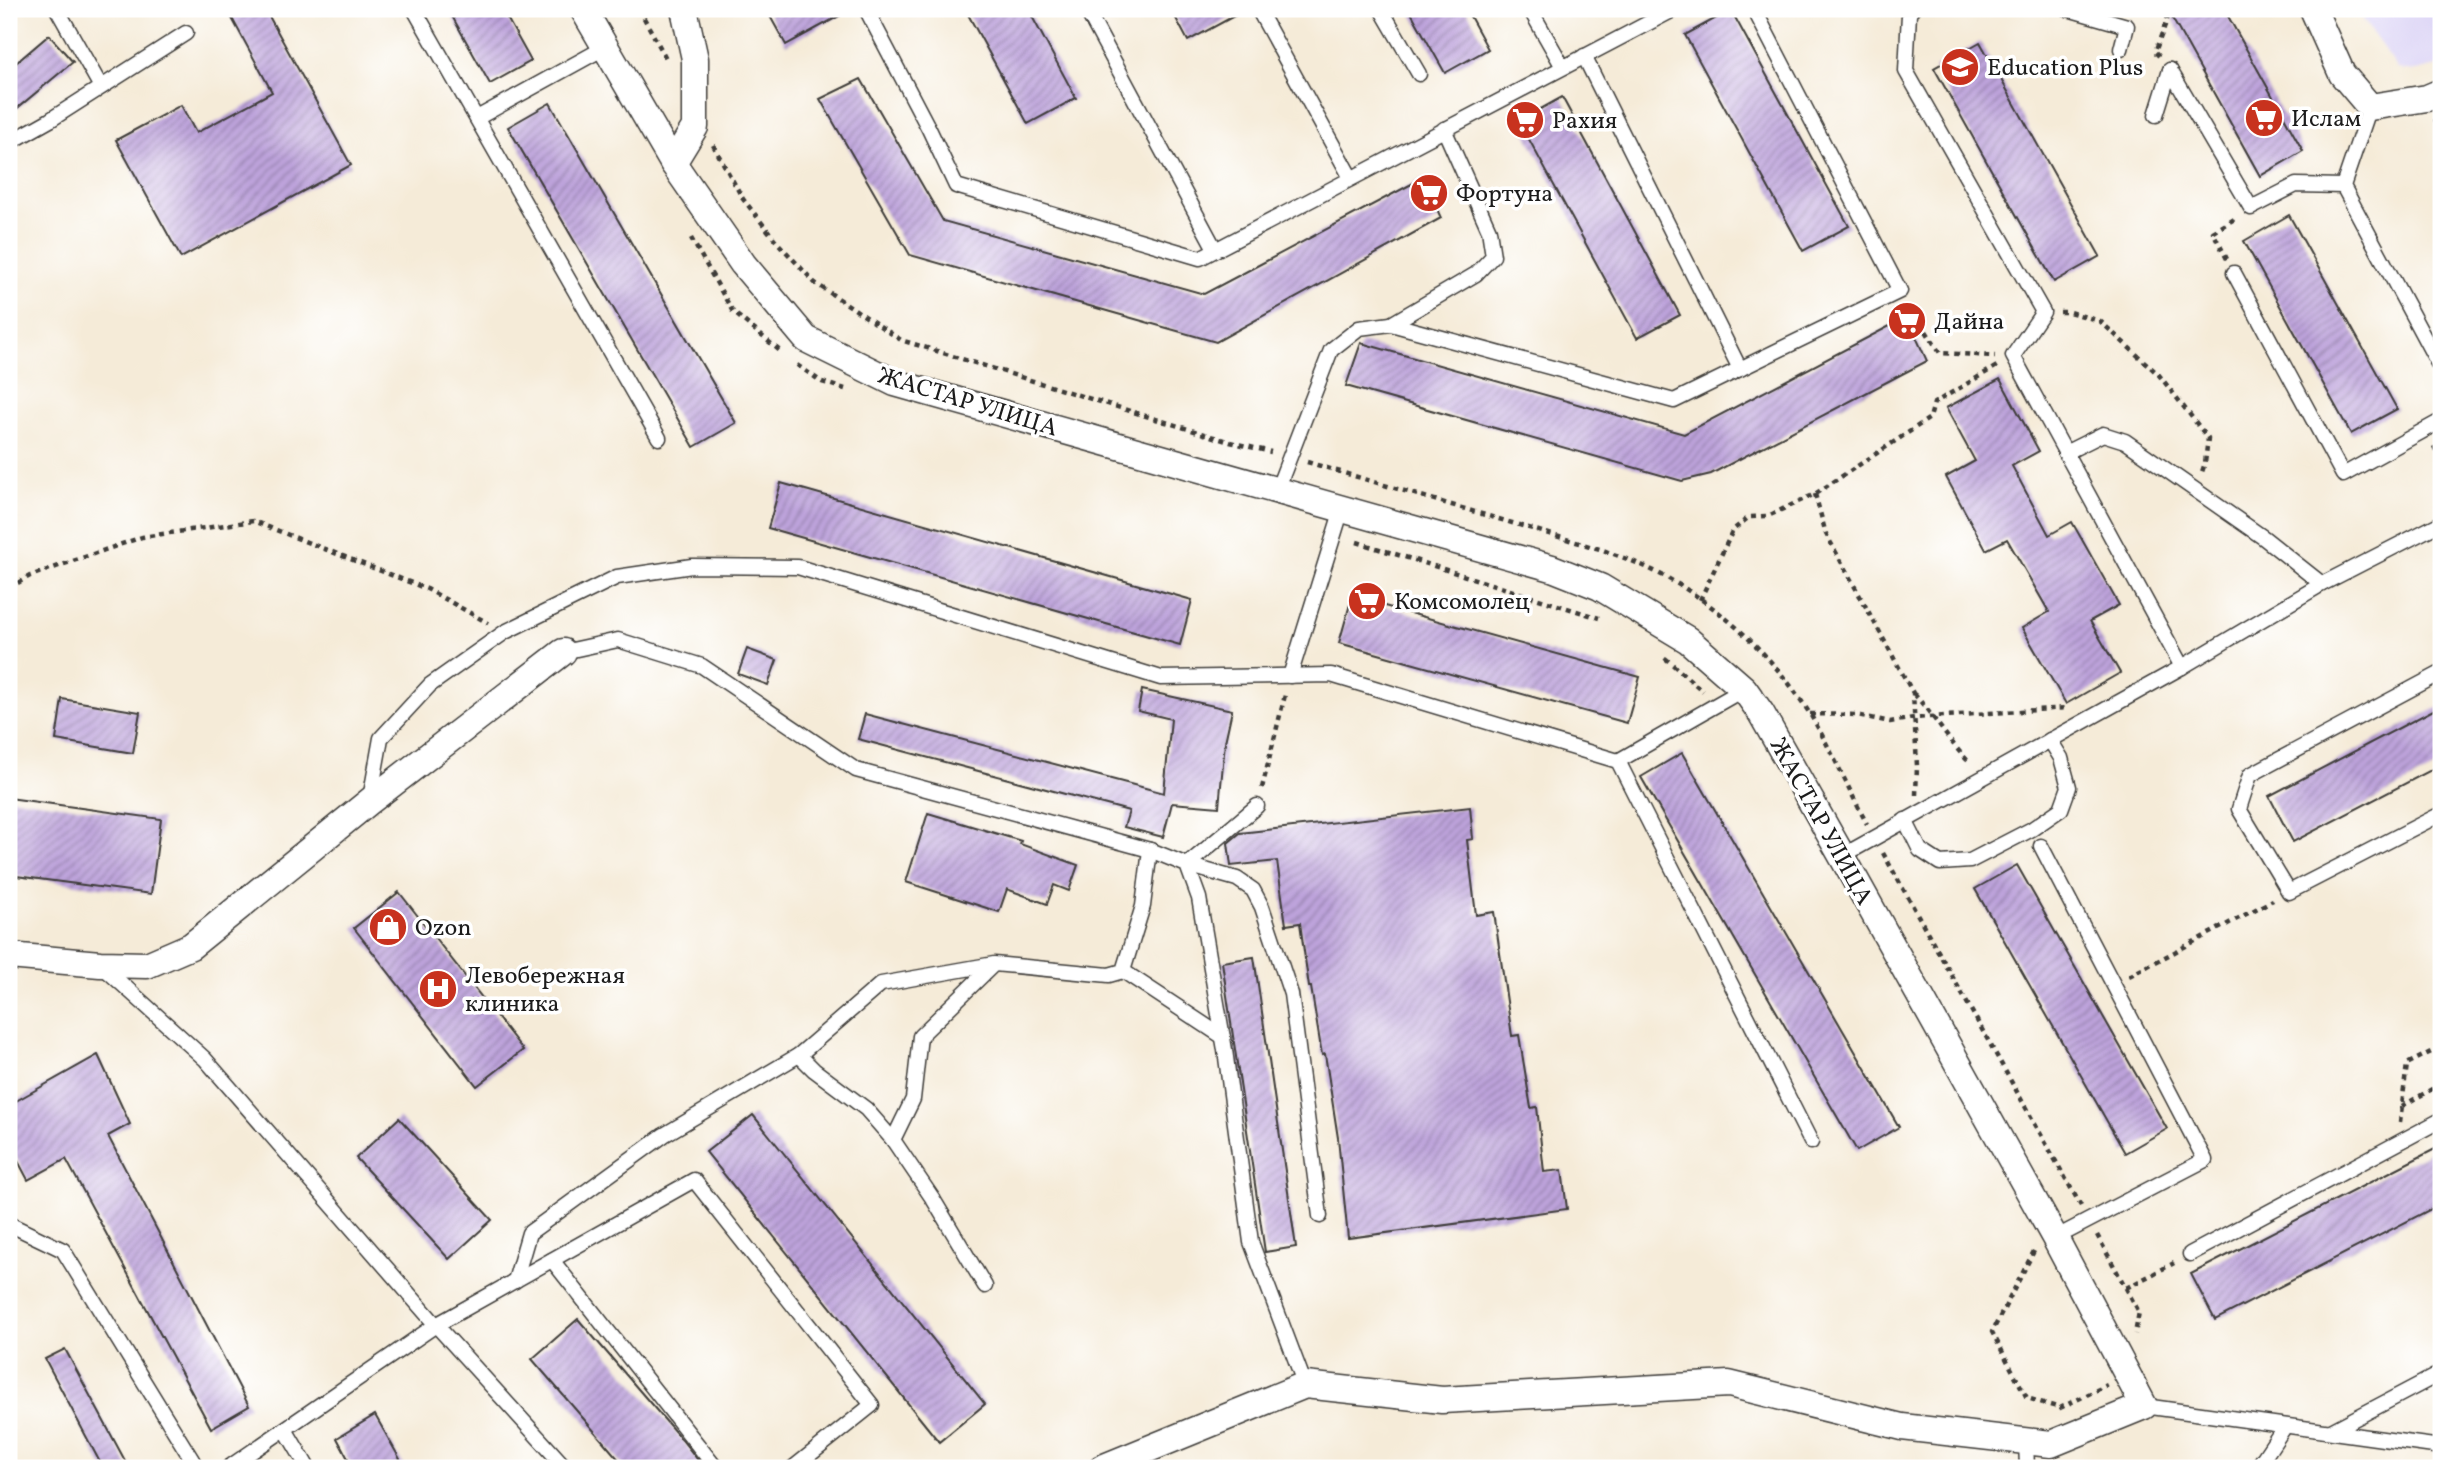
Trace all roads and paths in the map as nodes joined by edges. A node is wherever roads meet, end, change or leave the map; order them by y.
1 (57, 9) edge
2 (414, 9) edge
3 (583, 9) edge
4 (639, 9) edge
5 (684, 9) edge
6 (866, 9) edge
7 (1086, 9) edge
8 (1258, 9) edge
9 (1381, 9) edge
10 (1530, 9) edge
11 (1675, 9) edge
12 (1755, 9) edge
13 (2068, 9) edge
14 (2171, 9) edge
15 (2313, 9) edge
16 (1909, 10) edge
17 (186, 33) dead end
18 (604, 48) junction
19 (2122, 48) dead end
20 (1584, 56) junction
21 (669, 64) dead end
22 (1563, 67) junction
23 (2170, 70) junction
24 (1419, 74) dead end
25 (101, 87) junction
26 (2441, 92) edge
27 (2370, 107) junction
28 (695, 111) junction
29 (2156, 115) dead end
30 (477, 118) junction
31 (1444, 129) junction
32 (9, 143) edge
33 (673, 163) junction
34 (1351, 178) junction
35 (2343, 186) junction
36 (2251, 208) junction
37 (1215, 249) junction
38 (2234, 273) joint
39 (1900, 291) junction
40 (2043, 312) junction
41 (1391, 324) junction
42 (2013, 356) junction
43 (1740, 369) junction
44 (2441, 369) edge
45 (2441, 421) edge
46 (659, 438) dead end
47 (2065, 453) junction
48 (1290, 457) junction
49 (2195, 489) junction
50 (1277, 490) junction
51 (1815, 494) junction
52 (1342, 509) junction
53 (2441, 523) edge
54 (2322, 584) junction
55 (9, 587) edge
56 (1700, 600) junction
57 (505, 632) junction
58 (563, 652) joint
59 (2182, 667) junction
60 (2441, 673) edge
61 (1290, 676) junction
62 (1744, 689) junction
63 (1913, 693) junction
64 (2101, 712) junction
65 (1810, 714) junction
66 (1935, 717) junction
67 (1914, 718) junction
68 (2050, 740) junction
69 (1618, 761) junction
70 (1984, 776) junction
71 (370, 801) junction
72 (1257, 806) joint
73 (2441, 814) edge
74 (1910, 817) junction
75 (1874, 837) junction
76 (2041, 846) dead end
77 (1150, 850) junction
78 (1842, 856) junction
79 (1187, 865) junction
80 (2289, 892) junction
81 (9, 956) edge
82 (100, 964) junction
83 (994, 964) junction
84 (1123, 971) junction
85 (2113, 985) junction
86 (1223, 1037) junction
87 (2441, 1049) edge
88 (799, 1055) junction
89 (2441, 1084) edge
90 (2402, 1106) junction
91 (2441, 1120) edge
92 (893, 1140) junction
93 (1811, 1142) dead end
94 (2397, 1143) junction
95 (1320, 1216) dead end
96 (2089, 1221) junction
97 (9, 1224) edge
98 (2055, 1238) junction
99 (2190, 1254) joint
100 (552, 1260) junction
101 (515, 1281) junction
102 (985, 1286) dead end
103 (2126, 1289) junction
104 (436, 1325) junction
105 (2441, 1373) edge
106 (2127, 1375) junction
107 (1305, 1385) junction
108 (2144, 1406) junction
109 (2285, 1426) junction
110 (285, 1429) junction
111 (2330, 1431) junction
112 (2026, 1441) junction
113 (2441, 1447) edge
114 (197, 1468) edge
115 (228, 1468) edge
116 (308, 1468) edge
117 (566, 1468) edge
118 (716, 1468) edge
119 (793, 1468) edge
120 (1102, 1468) edge
121 (2027, 1468) edge
122 (2257, 1468) edge

1 - 25 lane
2 - 30 lane
3 - 18 street, ЖАСТАР УЛИЦА
4 - 21 path
5 - 28 street
6 - 37 lane
7 - 37 lane
8 - 34 lane
9 - 24 lane
10 - 22 lane
11 - 20 lane
12 - 39 lane
13 - 19 lane
14 - 23 path
15 - 27 street
16 - 40 lane
17 - 25 lane
18 - 30 lane
18 - 33 street, ЖАСТАР УЛИЦА
20 - 22 lane
20 - 43 lane
22 - 31 lane
23 - 29 lane
23 - 36 lane
25 - 32 lane
26 - 27 street
27 - 35 lane
28 - 33 street
28 - 48 path
30 - 46 lane
31 - 34 lane
31 - 41 lane
33 - 50 street, ЖАСТАР УЛИЦА
34 - 37 lane
35 - 36 lane
35 - 44 lane
36 - 38 path
38 - 45 lane
39 - 42 path
39 - 43 lane
40 - 42 lane
40 - 49 path
41 - 43 lane
41 - 48 lane
42 - 47 lane
42 - 51 path
47 - 49 lane
47 - 59 lane
48 - 50 lane
48 - 56 path
49 - 54 lane
50 - 52 street, ЖАСТАР УЛИЦА
51 - 56 path
51 - 63 path
52 - 61 lane
52 - 62 street, ЖАСТАР УЛИЦА
53 - 54 lane
54 - 59 lane
55 - 57 path
56 - 65 path
57 - 61 lane
57 - 71 lane
58 - 71 street
58 - 77 lane
59 - 64 lane
60 - 80 lane
61 - 69 lane
61 - 72 path
62 - 69 lane
62 - 78 street, ЖАСТАР УЛИЦА
63 - 66 path
63 - 67 path
64 - 66 path
64 - 68 lane
65 - 67 path
65 - 75 path
66 - 67 path
66 - 70 path
67 - 74 path
68 - 70 lane
68 - 74 lane
69 - 93 lane
70 - 74 lane
71 - 82 street
72 - 79 lane
73 - 80 lane
74 - 75 lane
75 - 78 lane
75 - 96 path
76 - 85 lane
77 - 79 lane
77 - 84 lane
78 - 98 street, ЖАСТАР УЛИЦА
79 - 86 lane
79 - 95 lane
80 - 85 path
81 - 82 street
82 - 104 lane
83 - 84 lane
83 - 88 lane
83 - 92 lane
84 - 86 lane
85 - 96 lane
86 - 107 lane
87 - 90 path
88 - 92 lane
88 - 101 lane
89 - 90 path
90 - 94 path
91 - 94 lane
92 - 102 lane
94 - 99 lane
96 - 98 lane
96 - 103 path
97 - 114 lane
98 - 106 street, ЖАСТАР УЛИЦА
99 - 103 path
100 - 101 lane
100 - 118 lane
100 - 119 lane
101 - 104 lane
103 - 106 path
104 - 110 lane
104 - 117 lane
105 - 111 lane
106 - 108 street, ЖАСТАР УЛИЦА
107 - 112 street
107 - 120 street
108 - 109 lane
108 - 112 street
109 - 111 lane
109 - 122 lane
110 - 115 lane
110 - 116 lane
111 - 113 lane
112 - 121 lane

